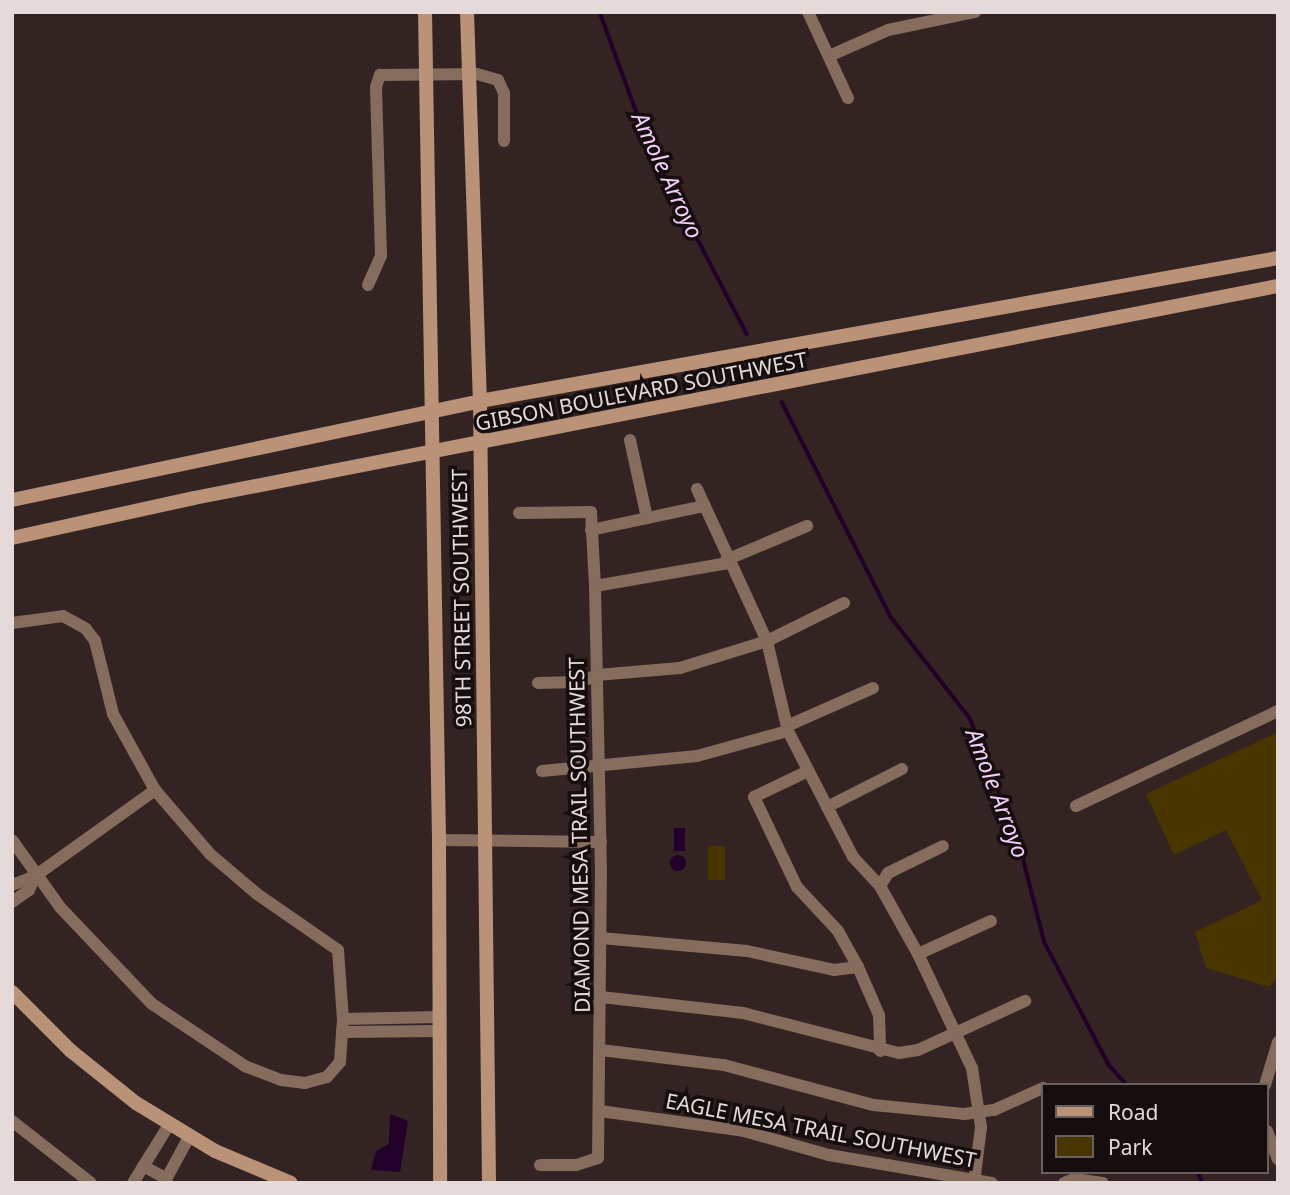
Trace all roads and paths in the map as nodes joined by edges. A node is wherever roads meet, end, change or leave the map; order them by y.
1 (425, 12) edge
2 (467, 12) edge
3 (808, 12) edge
4 (975, 12) edge
5 (829, 56) junction
6 (426, 73) junction
7 (468, 74) junction
8 (848, 97) dead end
9 (504, 142) dead end
10 (1278, 258) edge
11 (368, 285) dead end
12 (1278, 286) edge
13 (480, 401) junction
14 (429, 415) junction
15 (630, 440) dead end
16 (480, 443) junction
17 (429, 452) junction
18 (697, 489) dead end
19 (12, 500) edge
20 (704, 506) junction
21 (519, 513) dead end
22 (647, 518) junction
23 (807, 526) dead end
24 (591, 530) junction
25 (12, 538) edge
26 (727, 562) junction
27 (594, 586) junction
28 (844, 603) dead end
29 (12, 623) edge
30 (767, 641) junction
31 (597, 675) junction
32 (538, 683) dead end
33 (873, 688) dead end
34 (1278, 711) edge
35 (787, 729) junction
36 (599, 764) junction
37 (902, 769) dead end
38 (542, 771) dead end
39 (808, 771) junction
40 (155, 790) junction
41 (1076, 806) dead end
42 (827, 807) junction
43 (12, 840) edge
44 (439, 840) junction
45 (486, 842) junction
46 (600, 842) junction
47 (943, 846) dead end
48 (36, 876) junction
49 (12, 885) edge
50 (880, 886) junction
51 (12, 902) edge
52 (991, 921) dead end
53 (601, 938) junction
54 (919, 954) junction
55 (858, 967) junction
56 (12, 992) edge
57 (601, 998) junction
58 (1025, 1001) dead end
59 (399, 1017) junction
60 (439, 1024) junction
61 (343, 1026) junction
62 (399, 1032) junction
63 (956, 1033) junction
64 (1278, 1042) edge
65 (601, 1050) junction
66 (880, 1051) junction
67 (1266, 1083) edge
68 (1042, 1088) edge
69 (600, 1111) junction
70 (980, 1112) junction
71 (12, 1121) edge
72 (169, 1125) junction
73 (1269, 1136) edge
74 (189, 1137) junction
75 (1278, 1159) edge
76 (540, 1165) dead end
77 (143, 1166) junction
78 (909, 1177) edge
79 (165, 1181) edge
80 (974, 1182) edge
81 (91, 1183) edge
82 (133, 1183) edge
83 (291, 1183) edge
84 (440, 1183) edge
85 (489, 1183) edge
86 (992, 1183) edge
87 (1064, 1183) edge
88 (1103, 1183) edge

1 - 6 street, 98TH STREET SOUTHWEST
2 - 7 street, 98TH STREET SOUTHWEST
3 - 5 street
4 - 5 street
5 - 8 street
6 - 7 street
6 - 11 street
6 - 14 street, 98TH STREET SOUTHWEST
7 - 9 street
7 - 13 street, 98TH STREET SOUTHWEST
10 - 13 street, GIBSON BOULEVARD SOUTHWEST
12 - 16 street, GIBSON BOULEVARD SOUTHWEST
13 - 14 street, GIBSON BOULEVARD SOUTHWEST
13 - 16 street, 98TH STREET SOUTHWEST
14 - 17 street, 98TH STREET SOUTHWEST
14 - 19 street, GIBSON BOULEVARD SOUTHWEST
15 - 22 street
16 - 17 street, GIBSON BOULEVARD SOUTHWEST
16 - 45 street, 98TH STREET SOUTHWEST
17 - 25 street, GIBSON BOULEVARD SOUTHWEST
17 - 44 street, 98TH STREET SOUTHWEST
18 - 20 street
20 - 22 street
20 - 26 street
21 - 24 street, DIAMOND MESA TRAIL SOUTHWEST
22 - 24 street
23 - 26 street
24 - 27 street, DIAMOND MESA TRAIL SOUTHWEST
26 - 27 street
26 - 30 street
27 - 31 street, DIAMOND MESA TRAIL SOUTHWEST
28 - 30 street
29 - 40 street
30 - 31 street
30 - 35 street
31 - 32 street
31 - 36 street, DIAMOND MESA TRAIL SOUTHWEST
33 - 35 street
34 - 41 street
35 - 36 street
35 - 39 street
36 - 38 street
36 - 46 street, DIAMOND MESA TRAIL SOUTHWEST
37 - 42 street
39 - 42 street
39 - 55 street
40 - 48 street
40 - 61 street
42 - 50 street
43 - 48 street
44 - 45 street
44 - 60 street, 98TH STREET SOUTHWEST
45 - 46 street
45 - 85 street, 98TH STREET SOUTHWEST
46 - 53 street, DIAMOND MESA TRAIL SOUTHWEST
47 - 50 street
48 - 49 street
48 - 51 street
48 - 61 street
50 - 54 street
52 - 54 street
53 - 55 street
53 - 57 street, DIAMOND MESA TRAIL SOUTHWEST
54 - 63 street
55 - 66 street
56 - 72 street
57 - 65 street, DIAMOND MESA TRAIL SOUTHWEST
57 - 66 street
58 - 63 street
59 - 60 street
59 - 61 street
59 - 62 street
60 - 62 street
60 - 84 street, 98TH STREET SOUTHWEST
61 - 62 street
63 - 66 street
63 - 70 street
64 - 67 street
65 - 69 street, DIAMOND MESA TRAIL SOUTHWEST
65 - 70 street
68 - 70 street
69 - 76 street, DIAMOND MESA TRAIL SOUTHWEST
69 - 78 street, EAGLE MESA TRAIL SOUTHWEST
70 - 80 street
71 - 81 street
72 - 74 street
72 - 77 street
73 - 75 street
74 - 79 street
74 - 83 street
77 - 79 street
77 - 82 street
78 - 80 street, EAGLE MESA TRAIL SOUTHWEST
80 - 86 street, EAGLE MESA TRAIL SOUTHWEST
87 - 88 street

